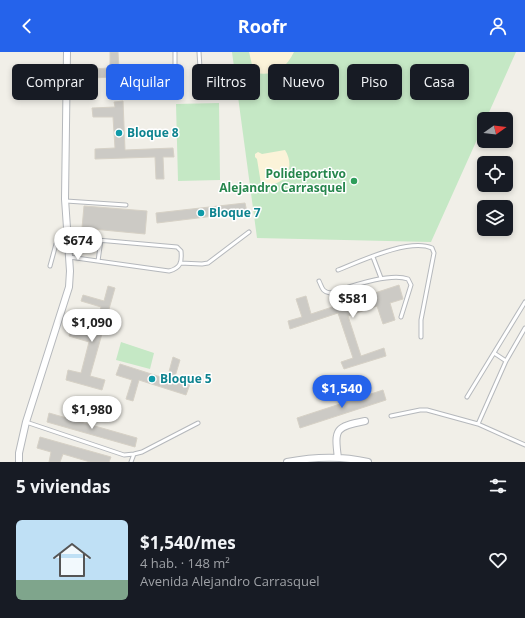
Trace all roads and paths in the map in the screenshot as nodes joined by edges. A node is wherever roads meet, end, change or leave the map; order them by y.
1 (67, 52) edge
2 (175, 52) edge
3 (200, 52) edge
4 (175, 64) edge
5 (200, 64) edge
6 (66, 202) junction
7 (126, 205) dead end
8 (84, 231) dead end
9 (249, 232) dead end
10 (68, 238) junction
11 (101, 240) junction
12 (69, 257) junction
13 (373, 257) junction
14 (98, 261) junction
15 (180, 263) junction
16 (50, 266) dead end
17 (338, 270) dead end
18 (381, 278) junction
19 (319, 281) dead end
20 (525, 302) edge
21 (401, 317) dead end
22 (525, 328) edge
23 (421, 337) dead end
24 (494, 353) junction
25 (506, 361) junction
26 (467, 397) dead end
27 (391, 416) dead end
28 (365, 420) dead end
29 (26, 422) junction
30 (198, 423) dead end
31 (478, 424) junction
32 (525, 445) edge
33 (134, 454) junction
34 (338, 458) junction
35 (19, 462) edge
36 (131, 462) edge
37 (287, 462) edge
38 (368, 462) edge

1 - 6 street
2 - 4 lane
3 - 5 lane
6 - 7 lane
6 - 10 street
8 - 11 lane
9 - 15 lane
10 - 12 street
10 - 16 lane
11 - 14 lane
11 - 15 lane
12 - 14 lane
12 - 29 street
13 - 17 lane
13 - 18 lane
13 - 23 lane
14 - 15 lane
18 - 19 lane
18 - 21 lane
20 - 24 lane
22 - 25 lane
24 - 25 lane
24 - 26 lane
25 - 31 lane
27 - 31 lane
28 - 34 street
29 - 33 lane
29 - 35 street
30 - 33 lane
31 - 32 lane
33 - 36 lane
34 - 37 street
34 - 38 street

